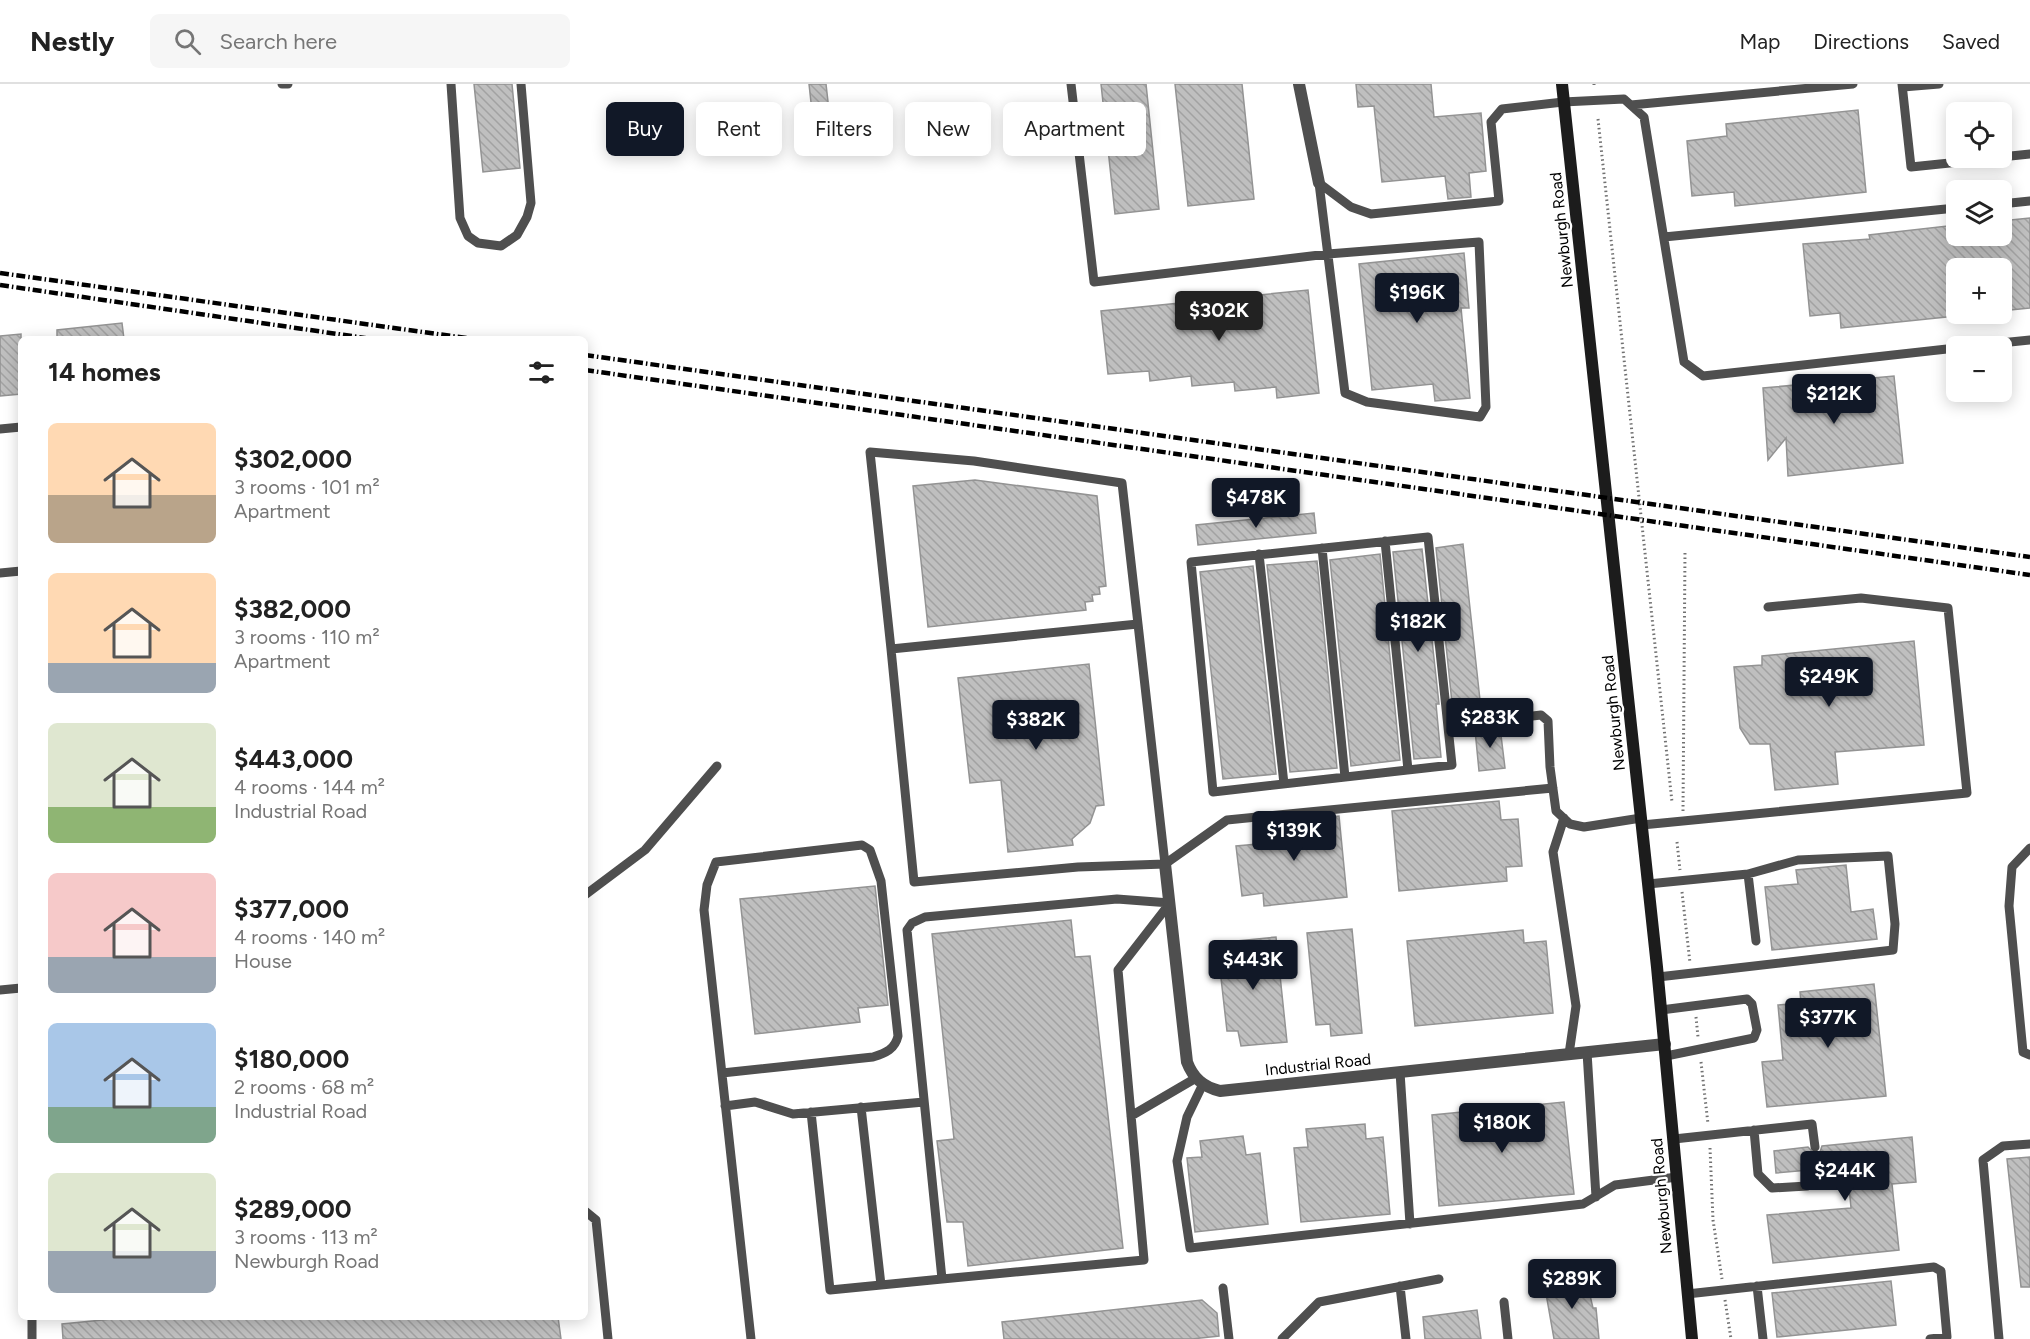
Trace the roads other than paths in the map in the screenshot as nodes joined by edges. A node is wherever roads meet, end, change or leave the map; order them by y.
1 (282, 84) edge
2 (288, 84) edge
3 (450, 84) edge
4 (521, 84) edge
5 (1071, 84) edge
6 (1299, 84) edge
7 (1562, 84) edge
8 (1853, 84) edge
9 (1939, 84) edge
10 (1903, 86) edge
11 (1563, 102) junction
12 (1631, 105) junction
13 (2030, 154) edge
14 (2012, 156) edge
15 (1946, 163) edge
16 (1319, 183) junction
17 (2030, 201) edge
18 (2012, 203) edge
19 (1946, 209) edge
20 (1664, 237) junction
21 (1328, 254) junction
22 (2030, 340) edge
23 (2012, 342) edge
24 (1946, 349) edge
25 (18, 427) edge
26 (0, 429) edge
27 (1385, 541) junction
28 (1322, 548) junction
29 (1259, 554) junction
30 (18, 571) edge
31 (0, 573) edge
32 (1768, 607) dead end
33 (1138, 624) junction
34 (891, 649) junction
35 (1449, 726) junction
36 (717, 765) dead end
37 (1408, 770) junction
38 (1345, 777) junction
39 (1284, 784) junction
40 (1553, 788) junction
41 (1564, 818) junction
42 (1642, 822) junction
43 (2030, 848) edge
44 (1166, 864) junction
45 (1748, 874) junction
46 (1648, 884) junction
47 (588, 893) edge
48 (1170, 903) junction
49 (1756, 941) dead end
50 (1658, 977) junction
51 (18, 987) edge
52 (0, 990) edge
53 (1661, 1010) junction
54 (1665, 1050) junction
55 (1587, 1052) junction
56 (1569, 1054) junction
57 (2030, 1055) edge
58 (1400, 1072) junction
59 (722, 1073) junction
60 (1199, 1081) junction
61 (924, 1102) junction
62 (725, 1106) junction
63 (861, 1107) junction
64 (811, 1112) junction
65 (1131, 1116) junction
66 (1754, 1130) junction
67 (1674, 1139) junction
68 (2030, 1144) edge
69 (1815, 1147) dead end
70 (1816, 1169) dead end
71 (1677, 1177) junction
72 (1596, 1197) junction
73 (588, 1213) edge
74 (1410, 1224) junction
75 (942, 1279) junction
76 (1439, 1279) dead end
77 (881, 1285) junction
78 (1400, 1286) junction
79 (1756, 1286) junction
80 (1223, 1288) dead end
81 (1687, 1294) junction
82 (1504, 1302) dead end
83 (32, 1320) edge
84 (1947, 1338) edge
85 (32, 1339) edge
86 (608, 1339) edge
87 (751, 1339) edge
88 (1229, 1339) edge
89 (1282, 1339) edge
90 (1406, 1339) edge
91 (1508, 1339) edge
92 (1692, 1339) edge
93 (1763, 1339) edge
94 (1930, 1339) edge
95 (1999, 1339) edge

1 - 2 lane
3 - 4 lane
5 - 21 lane
6 - 16 street
7 - 11 main road, Newburgh Road
8 - 12 lane
9 - 10 lane
10 - 15 lane
11 - 12 lane
11 - 16 lane
11 - 42 main road, Newburgh Road
12 - 20 lane
13 - 14 lane
16 - 21 lane
17 - 18 lane
19 - 20 lane
20 - 24 lane
21 - 21 lane
22 - 23 lane
25 - 26 lane
27 - 28 lane
27 - 35 lane
27 - 37 lane
28 - 29 lane
28 - 38 lane
29 - 39 lane
29 - 39 lane
30 - 31 lane
32 - 42 lane
33 - 34 lane
33 - 34 lane
33 - 44 lane
34 - 44 lane
35 - 37 lane
35 - 40 lane
36 - 47 lane
37 - 38 lane
38 - 39 lane
40 - 41 lane
40 - 44 lane
41 - 42 lane
41 - 56 lane
42 - 46 main road, Newburgh Road
43 - 57 lane
44 - 48 street
45 - 46 lane
45 - 49 lane
45 - 50 lane
46 - 50 main road, Newburgh Road
48 - 60 street
48 - 61 lane
48 - 65 lane
50 - 53 main road, Newburgh Road
51 - 52 lane
53 - 54 main road, Newburgh Road
53 - 54 lane
54 - 55 street, Industrial Road
54 - 67 main road, Newburgh Road
55 - 56 street, Industrial Road
55 - 72 lane
56 - 58 street, Industrial Road
58 - 60 street, Industrial Road
58 - 74 lane
59 - 59 lane
59 - 62 lane
60 - 65 lane
60 - 74 lane
61 - 63 lane
61 - 75 lane
62 - 64 lane
62 - 87 lane
63 - 64 lane
63 - 77 lane
64 - 77 lane
65 - 75 lane
66 - 67 lane
66 - 69 lane
66 - 70 lane
67 - 71 main road, Newburgh Road
68 - 95 lane
71 - 72 lane
71 - 81 main road, Newburgh Road
72 - 74 lane
73 - 86 lane
75 - 77 lane
76 - 78 lane
78 - 89 lane
78 - 90 lane
79 - 81 lane
79 - 84 lane
79 - 93 lane
80 - 88 lane
81 - 92 main road, Newburgh Road
82 - 91 lane
83 - 85 lane
84 - 94 lane

